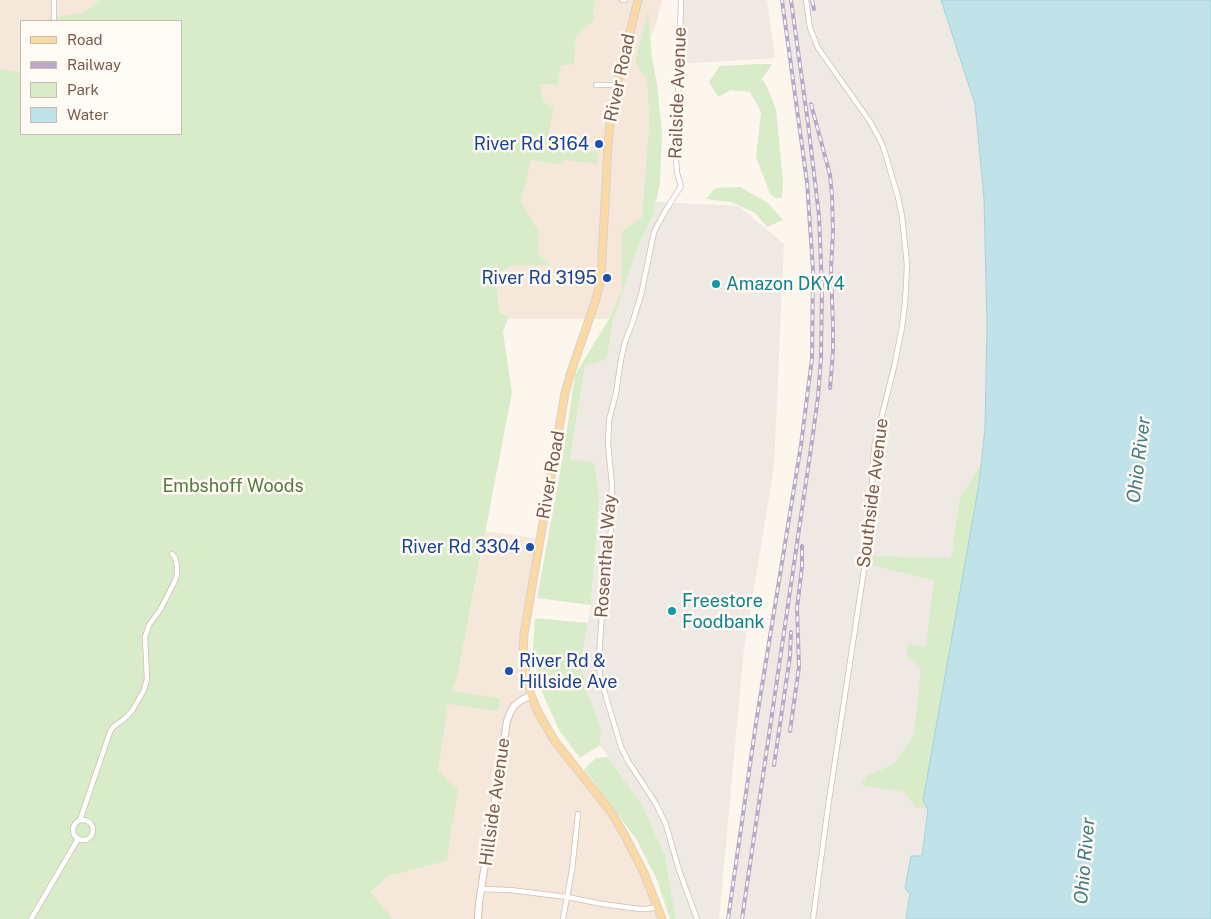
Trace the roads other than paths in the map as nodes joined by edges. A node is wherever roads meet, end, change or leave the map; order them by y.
1 (54, 0) edge
2 (638, 0) edge
3 (681, 0) edge
4 (806, 0) edge
5 (54, 18) dead end
6 (596, 85) dead end
7 (616, 85) junction
8 (681, 186) joint
9 (172, 554) dead end
10 (531, 695) junction
11 (578, 814) dead end
12 (80, 820) junction
13 (78, 839) junction
14 (482, 889) junction
15 (567, 897) junction
16 (657, 907) junction
17 (31, 919) edge
18 (478, 919) edge
19 (563, 919) edge
20 (662, 919) edge
21 (697, 919) edge
22 (813, 919) edge

1 - 5 street
2 - 7 main road, River Road
3 - 8 street, Railside Avenue
4 - 22 street, Southside Avenue
6 - 7 street
7 - 10 main road, River Road
8 - 21 street, Rosenthal Way
9 - 12 street
10 - 14 street, Hillside Avenue
10 - 16 main road, River Road
11 - 15 street
12 - 13 street
12 - 13 street
13 - 17 street
14 - 15 street
14 - 18 street, Hillside Avenue
15 - 16 street
15 - 19 street
16 - 20 main road, River Road

